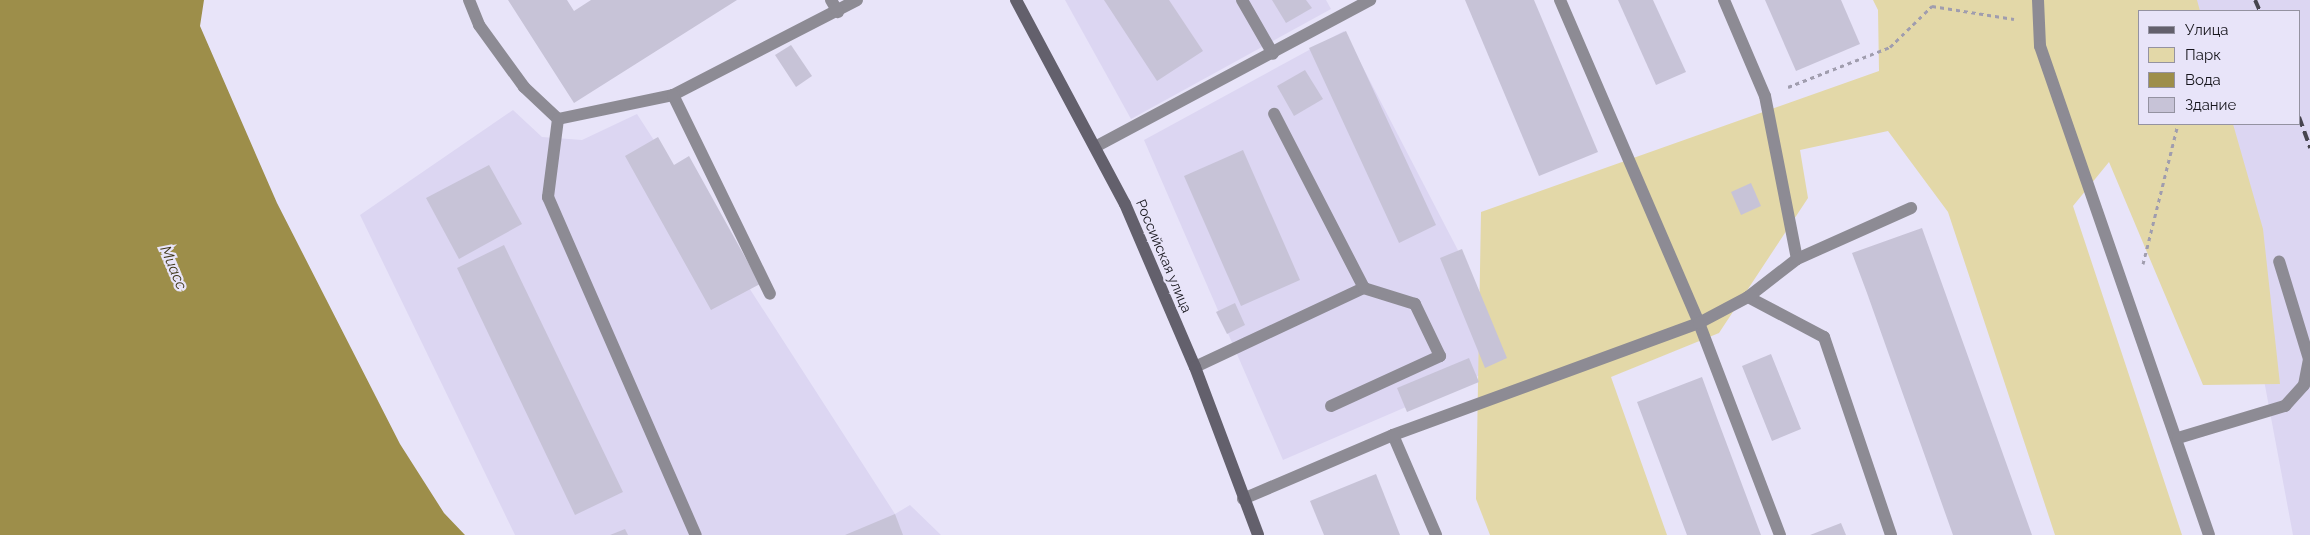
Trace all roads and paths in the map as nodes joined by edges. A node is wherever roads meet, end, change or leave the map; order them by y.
1 (469, 0) edge
2 (831, 0) edge
3 (857, 0) edge
4 (1016, 0) edge
5 (1242, 0) edge
6 (1370, 0) edge
7 (1560, 0) edge
8 (1724, 0) edge
9 (2038, 0) edge
10 (838, 12) junction
11 (2039, 23) junction
12 (1274, 54) junction
13 (673, 95) junction
14 (1765, 96) junction
15 (1274, 114) dead end
16 (558, 119) junction
17 (2178, 125) edge
18 (1095, 148) junction
19 (1911, 208) dead end
20 (1797, 258) junction
21 (2279, 261) dead end
22 (1364, 288) junction
23 (770, 294) dead end
24 (1748, 298) junction
25 (2133, 307) junction
26 (1699, 323) junction
27 (1195, 367) junction
28 (1331, 406) dead end
29 (1393, 435) junction
30 (2178, 438) junction
31 (1243, 499) junction
32 (696, 535) edge
33 (1258, 535) edge
34 (1436, 535) edge
35 (1780, 535) edge
36 (1892, 535) edge
37 (2209, 535) edge

1 - 16 lane
2 - 10 lane
3 - 10 lane
4 - 18 main road, Российская улица
5 - 12 lane
6 - 12 lane
7 - 26 lane
8 - 14 lane
9 - 11 lane
10 - 13 lane
11 - 14 path
11 - 25 lane
12 - 18 lane
13 - 16 lane
13 - 23 lane
14 - 20 lane
15 - 22 lane
16 - 32 lane
17 - 25 path
18 - 27 main road, Российская улица
19 - 20 lane
20 - 24 lane
21 - 30 lane
22 - 27 lane
22 - 28 lane
24 - 26 lane
24 - 36 lane
25 - 30 lane
26 - 29 lane
26 - 35 lane
27 - 31 main road, Российская улица
29 - 31 lane
29 - 34 lane
30 - 37 lane
31 - 33 main road, Российская улица

